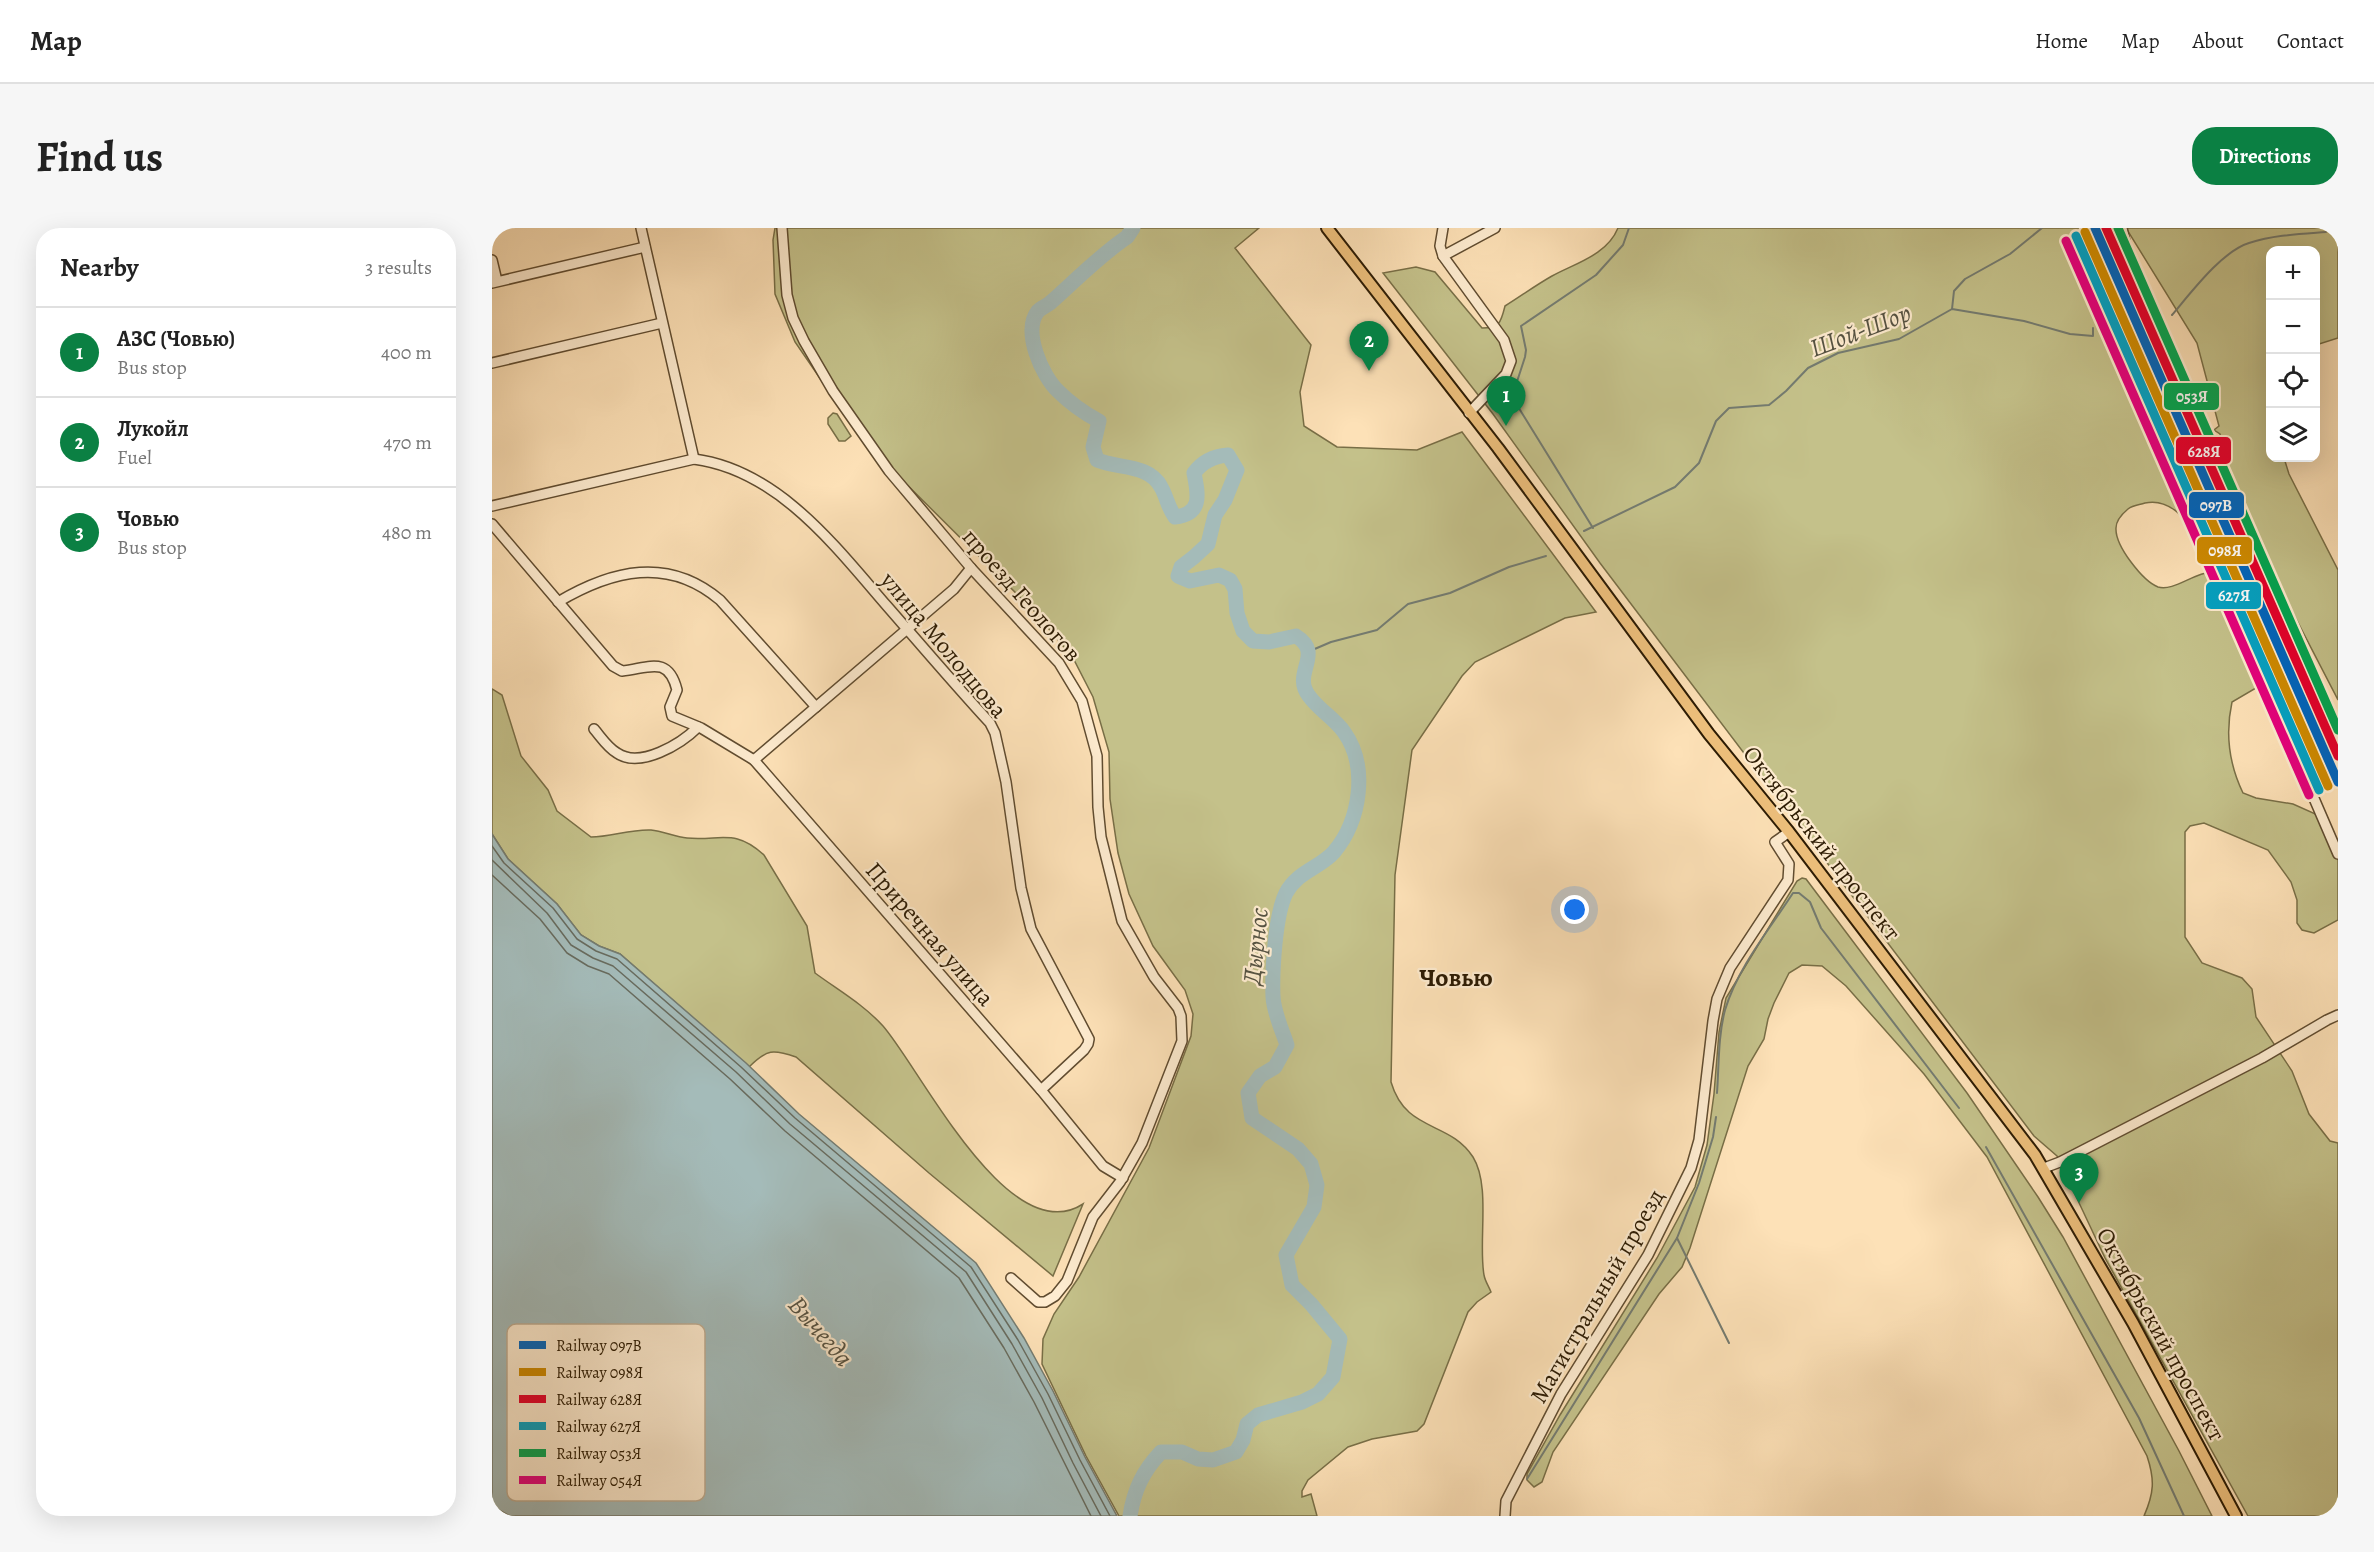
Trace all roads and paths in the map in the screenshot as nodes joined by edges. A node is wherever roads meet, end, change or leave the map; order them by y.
1 (641, 228) edge
2 (782, 228) edge
3 (1327, 228) edge
4 (1443, 228) edge
5 (1495, 228) edge
6 (2122, 228) edge
7 (645, 247) junction
8 (1443, 256) junction
9 (492, 260) edge
10 (495, 282) edge
11 (2136, 292) dead end
12 (662, 324) junction
13 (492, 363) edge
14 (1470, 413) junction
15 (694, 459) junction
16 (492, 506) edge
17 (492, 524) edge
18 (2210, 557) dead end
19 (971, 568) junction
20 (558, 602) junction
21 (907, 629) junction
22 (816, 707) junction
23 (699, 727) junction
24 (594, 729) dead end
25 (754, 760) junction
26 (1789, 832) junction
27 (2338, 854) edge
28 (2338, 1015) edge
29 (1041, 1090) junction
30 (2044, 1168) junction
31 (1123, 1178) junction
32 (1011, 1278) dead end
33 (1505, 1516) edge
34 (2236, 1516) edge

1 - 7 street
2 - 19 street, проезд Геологов
3 - 14 main road, Октябрьский проспект
4 - 8 street
5 - 8 street
6 - 11 street
7 - 10 street
7 - 12 street
8 - 14 street
9 - 10 street
12 - 13 street
12 - 15 street
14 - 26 main road, Октябрьский проспект
15 - 16 street
15 - 21 street, улица Молодцова
17 - 20 street, Приречная улица
18 - 27 street
19 - 21 street
19 - 31 street, проезд Геологов
20 - 22 street
20 - 23 street, Приречная улица
21 - 22 street
21 - 29 street, улица Молодцова
22 - 25 street
23 - 24 street
23 - 25 street, Приречная улица
25 - 29 street, Приречная улица
26 - 30 main road, Октябрьский проспект
26 - 33 street, Магистральный проезд
28 - 30 street
29 - 31 street, Приречная улица
30 - 34 main road, Октябрьский проспект
31 - 32 street, проезд Геологов

